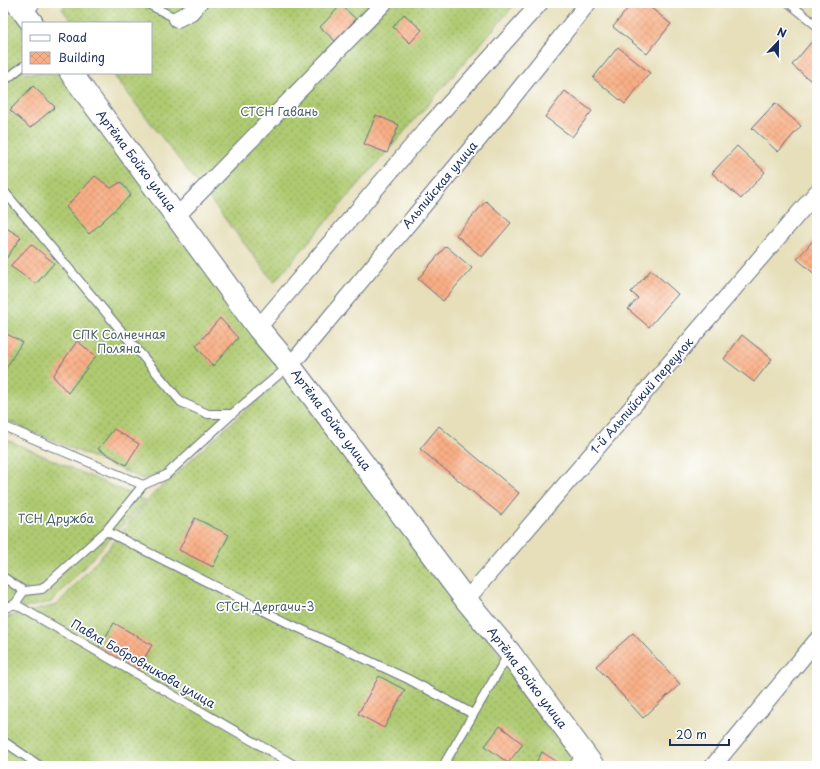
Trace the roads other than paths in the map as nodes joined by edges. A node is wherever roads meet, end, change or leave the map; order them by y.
1 (146, 3) edge
2 (199, 3) edge
3 (384, 3) edge
4 (540, 3) edge
5 (588, 3) edge
6 (789, 3) edge
7 (177, 19) joint
8 (817, 26) edge
9 (22, 67) edge
10 (72, 74) edge
11 (3, 82) edge
12 (3, 190) edge
13 (817, 192) edge
14 (177, 216) junction
15 (258, 328) junction
16 (290, 366) junction
17 (232, 414) junction
18 (3, 426) edge
19 (143, 485) junction
20 (106, 531) junction
21 (3, 577) edge
22 (24, 591) junction
23 (466, 600) junction
24 (15, 604) junction
25 (3, 609) edge
26 (817, 640) edge
27 (510, 653) junction
28 (473, 714) junction
29 (3, 741) edge
30 (583, 761) edge
31 (40, 766) edge
32 (296, 766) edge
33 (443, 766) edge
34 (713, 766) edge

1 - 7 lane
2 - 7 street
3 - 14 street
4 - 15 street
5 - 16 street, Альпийская улица
6 - 8 lane
9 - 11 lane
10 - 14 main road, Артёма Бойко улица
12 - 17 lane
13 - 23 street, 1-й Альпийский переулок
14 - 15 main road, Артёма Бойко улица
15 - 16 main road, Артёма Бойко улица
16 - 17 lane
16 - 23 main road, Артёма Бойко улица
17 - 19 lane
18 - 19 lane
19 - 20 lane
20 - 22 lane
20 - 28 lane
21 - 22 lane
22 - 24 lane
23 - 27 main road, Артёма Бойко улица
24 - 25 lane
24 - 32 lane, Павла Бобровникова улица
26 - 34 street
27 - 28 lane
27 - 30 main road, Артёма Бойко улица
28 - 33 lane
29 - 31 lane

